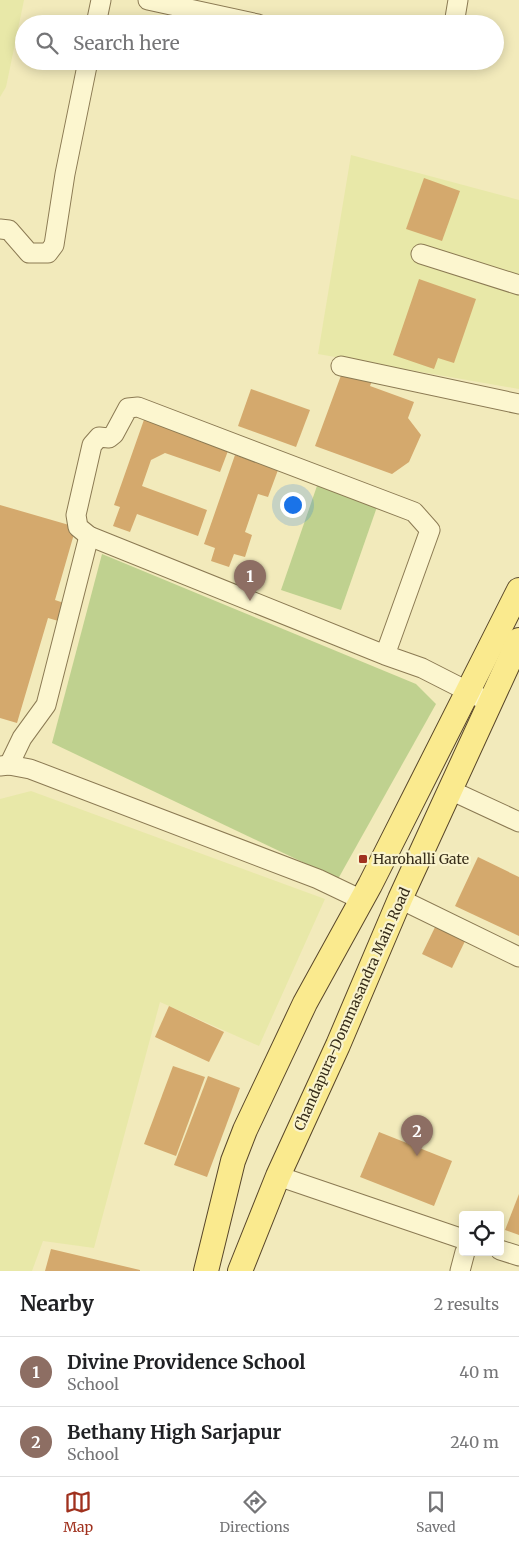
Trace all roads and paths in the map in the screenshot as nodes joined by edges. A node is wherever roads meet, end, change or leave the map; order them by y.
1 (101, 0) edge
2 (148, 0) edge
3 (458, 0) edge
4 (98, 15) edge
5 (217, 15) edge
6 (456, 15) edge
7 (86, 70) edge
8 (0, 229) edge
9 (421, 254) dead end
10 (519, 285) edge
11 (342, 366) dead end
12 (519, 404) edge
13 (89, 536) junction
14 (519, 590) edge
15 (519, 640) edge
16 (386, 655) junction
17 (468, 692) junction
18 (490, 703) junction
19 (5, 766) edge
20 (450, 790) junction
21 (519, 822) edge
22 (362, 900) junction
23 (400, 900) junction
24 (519, 957) edge
25 (278, 1176) junction
26 (459, 1238) edge
27 (504, 1251) edge
28 (464, 1256) edge
29 (519, 1256) edge
30 (206, 1271) edge
31 (240, 1271) edge
32 (460, 1271) edge

1 - 4 street
2 - 5 street
3 - 6 street
7 - 8 street
9 - 10 street
11 - 12 street
13 - 16 street
13 - 16 street
13 - 19 street
14 - 17 main road
15 - 18 main road, Chandapura-Dommasandra Main Road
16 - 17 street
17 - 18 street
17 - 22 main road
18 - 20 main road, Chandapura-Dommasandra Main Road
19 - 22 street
20 - 21 street
20 - 23 main road, Chandapura-Dommasandra Main Road
22 - 30 main road
23 - 24 street
23 - 25 main road, Chandapura-Dommasandra Main Road
25 - 26 street
25 - 31 main road, Chandapura-Dommasandra Main Road
27 - 29 street
28 - 32 street

